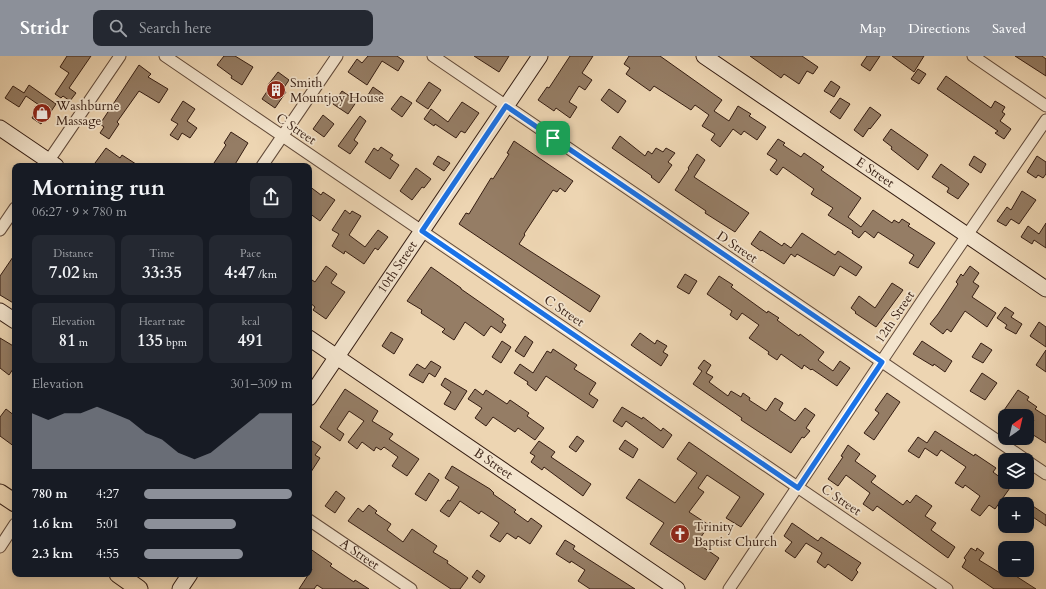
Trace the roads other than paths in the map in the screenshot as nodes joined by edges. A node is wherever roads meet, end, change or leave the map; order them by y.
1 (120, 56) edge
2 (165, 56) edge
3 (337, 56) edge
4 (433, 56) edge
5 (540, 56) edge
6 (704, 56) edge
7 (973, 56) edge
8 (506, 106) junction
9 (1046, 106) edge
10 (1046, 120) edge
11 (0, 128) edge
12 (282, 136) junction
13 (49, 163) edge
14 (51, 163) edge
15 (264, 163) edge
16 (12, 212) edge
17 (0, 230) edge
18 (422, 231) junction
19 (968, 236) junction
20 (1046, 289) edge
21 (0, 310) edge
22 (12, 319) edge
23 (312, 340) edge
24 (337, 357) junction
25 (882, 362) junction
26 (312, 394) edge
27 (1016, 453) edge
28 (1034, 466) edge
29 (1046, 474) edge
30 (798, 488) junction
31 (0, 493) edge
32 (12, 501) edge
33 (312, 522) edge
34 (12, 529) edge
35 (0, 547) edge
36 (122, 577) edge
37 (188, 577) edge
38 (139, 589) edge
39 (180, 589) edge
40 (410, 589) edge
41 (677, 589) edge
42 (729, 589) edge
43 (947, 589) edge

1 - 14 street
2 - 12 street, C Street
3 - 12 street
4 - 8 street, D Street
5 - 8 street, 10th Street
6 - 19 street, E Street
7 - 9 street
8 - 18 street, 10th Street
8 - 25 street, D Street
10 - 19 street, 12th Street
11 - 13 street
12 - 15 street
12 - 18 street, C Street
16 - 17 street
18 - 24 street, 10th Street
18 - 30 street, C Street
19 - 20 street, E Street
19 - 25 street, 12th Street
21 - 22 street
23 - 24 street, B Street
24 - 26 street, 10th Street
24 - 41 street, B Street
25 - 27 street, D Street
25 - 30 street, 12th Street
28 - 29 street, D Street
30 - 42 street, 12th Street
30 - 43 street, C Street
31 - 32 main road
33 - 40 street, A Street
34 - 35 street
36 - 38 main road
37 - 39 street

